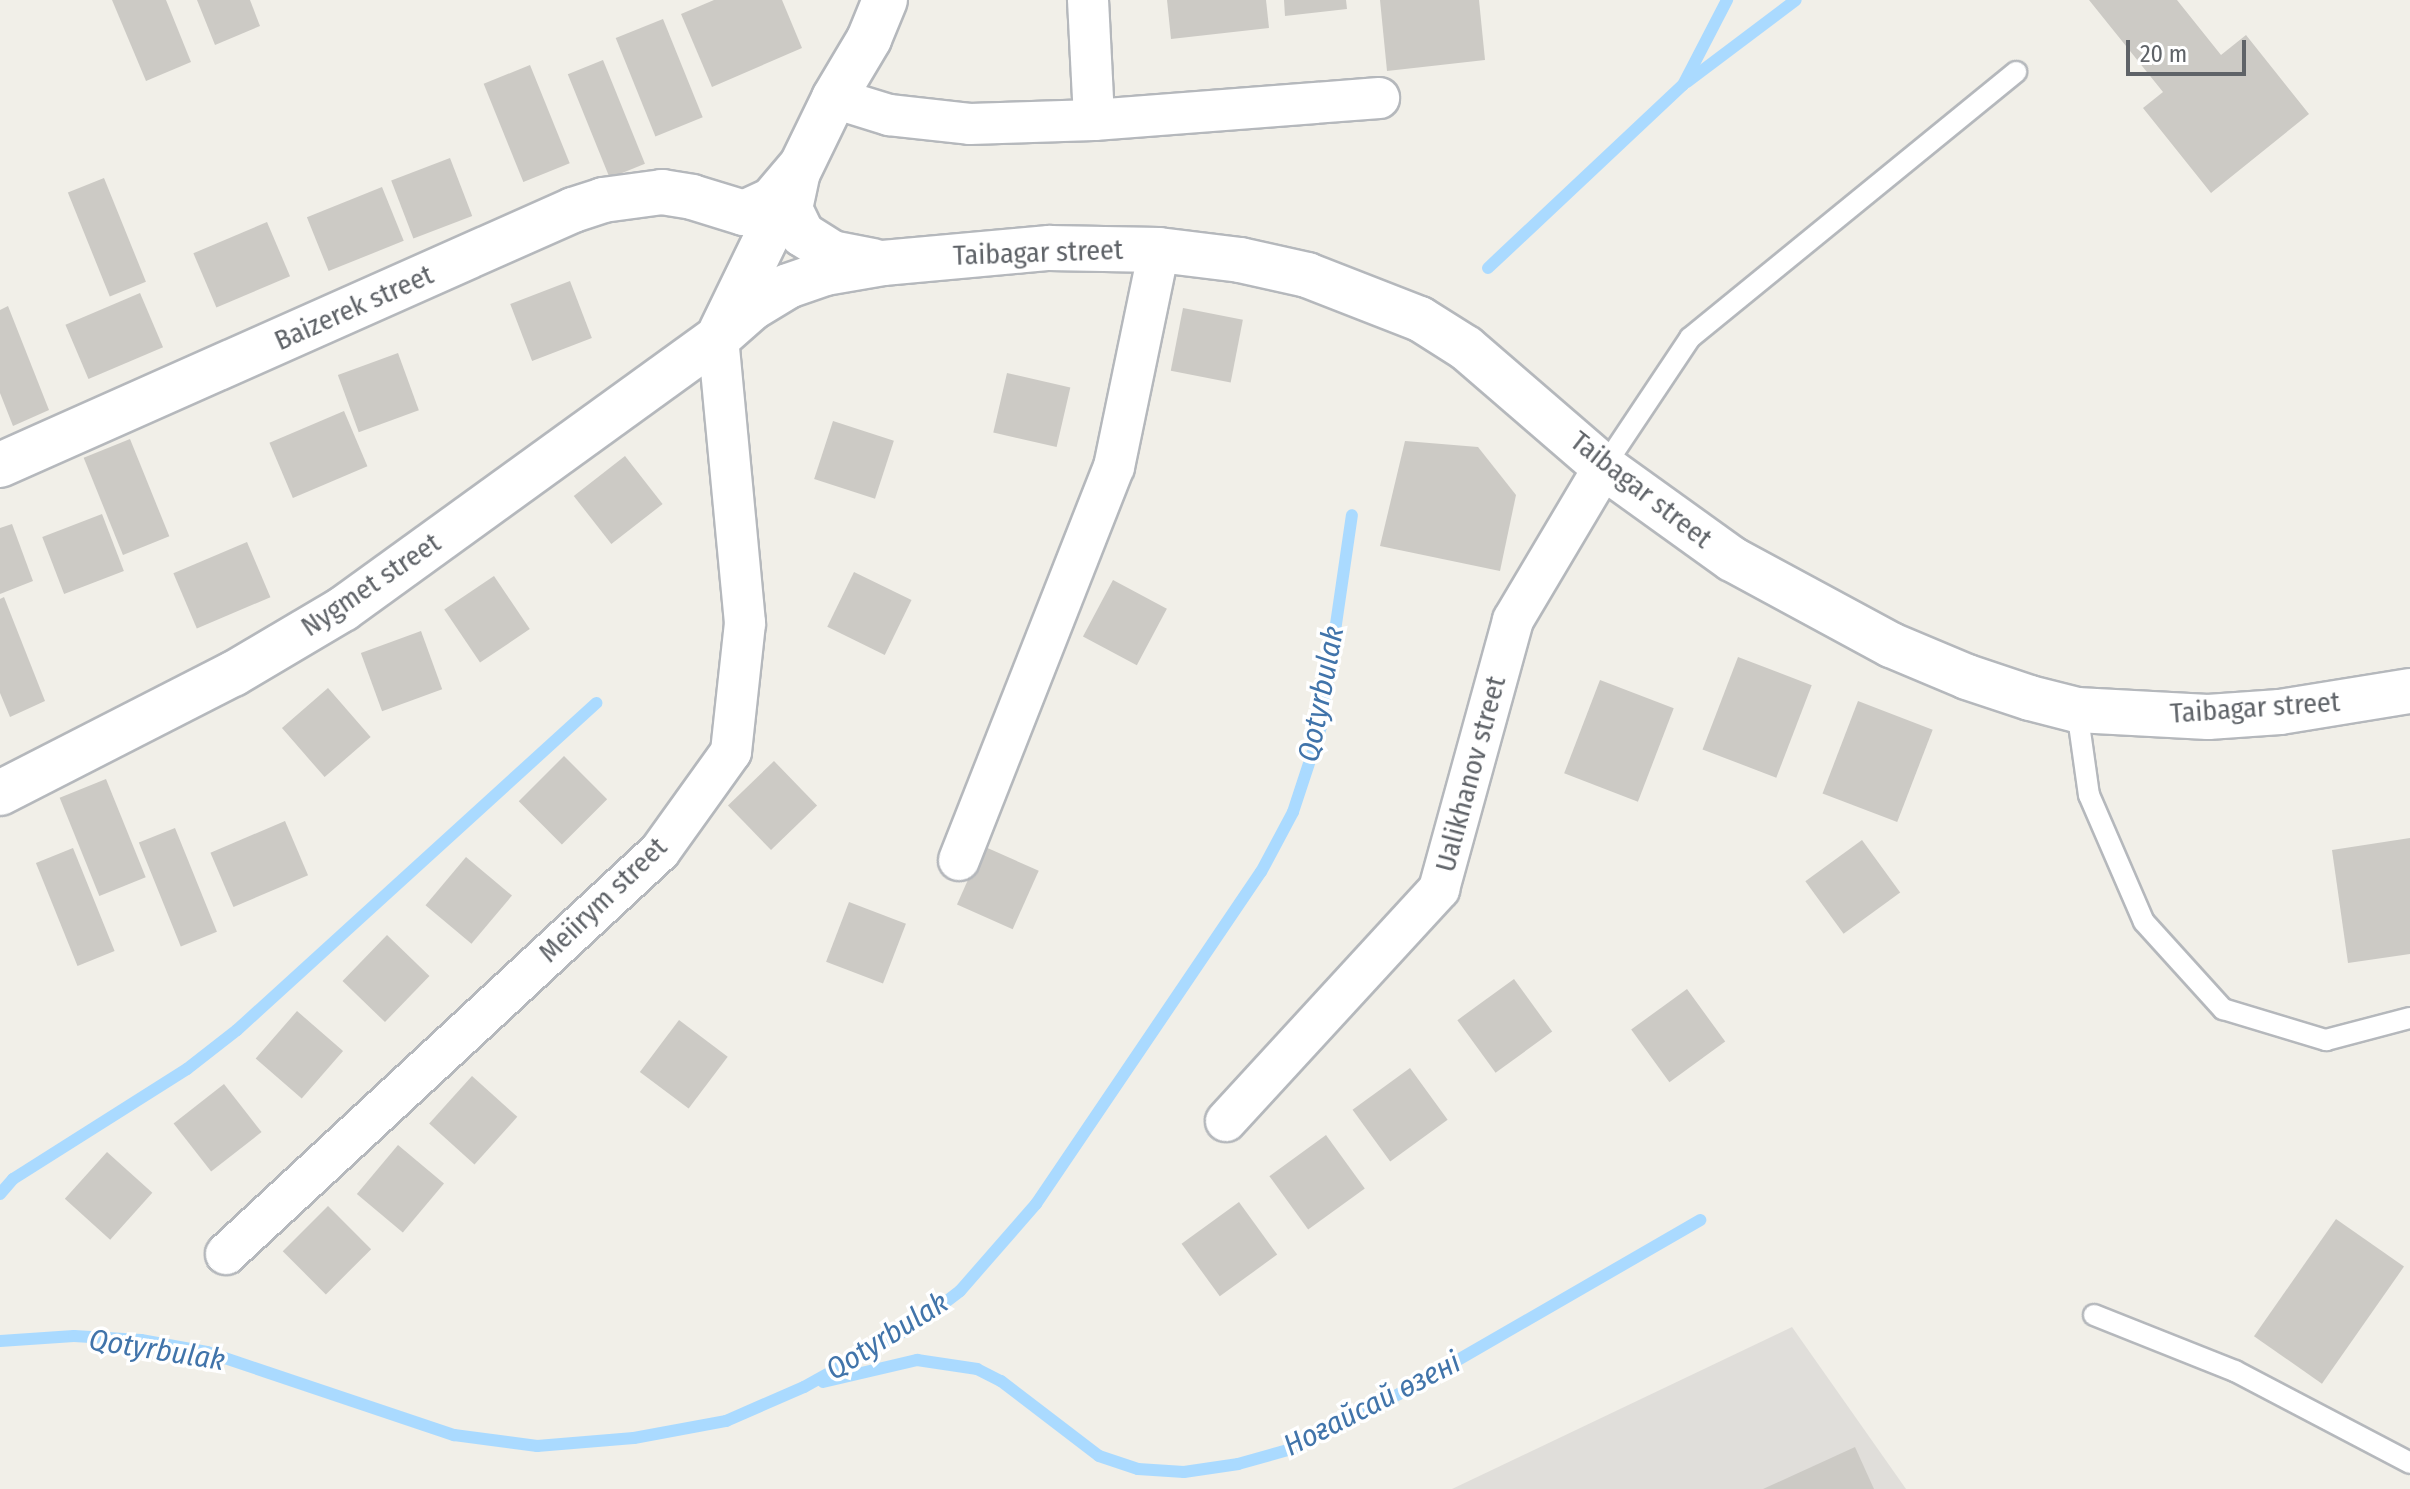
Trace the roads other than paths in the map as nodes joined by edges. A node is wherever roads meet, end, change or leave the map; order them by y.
1 (885, 0) edge
2 (1088, 0) edge
3 (2016, 72) dead end
4 (834, 98) junction
5 (1379, 98) dead end
6 (1094, 120) junction
7 (799, 168) junction
8 (716, 207) junction
9 (764, 238) junction
10 (1159, 250) junction
11 (883, 263) junction
12 (718, 338) junction
13 (0, 465) edge
14 (1604, 467) junction
15 (2410, 691) edge
16 (2077, 710) junction
17 (0, 793) edge
18 (959, 860) dead end
19 (2410, 1018) edge
20 (1226, 1121) dead end
21 (226, 1254) dead end
22 (2094, 1315) dead end
23 (2410, 1463) edge

1 - 4 main road
2 - 6 street
3 - 14 lane
4 - 6 street
4 - 7 main road
5 - 6 street
7 - 8 main road
7 - 9 main road
7 - 11 main road
8 - 9 main road
8 - 13 main road, Baizerek street
9 - 11 main road
9 - 12 main road
10 - 11 main road, Taibagar street
10 - 14 main road, Taibagar street
10 - 18 street
11 - 12 main road, Nygmet street
12 - 17 main road, Nygmet street
12 - 21 street, Meiirym street
14 - 16 main road, Taibagar street
14 - 20 street, Ualikhanov street
15 - 16 main road, Taibagar street
16 - 19 lane
22 - 23 lane

